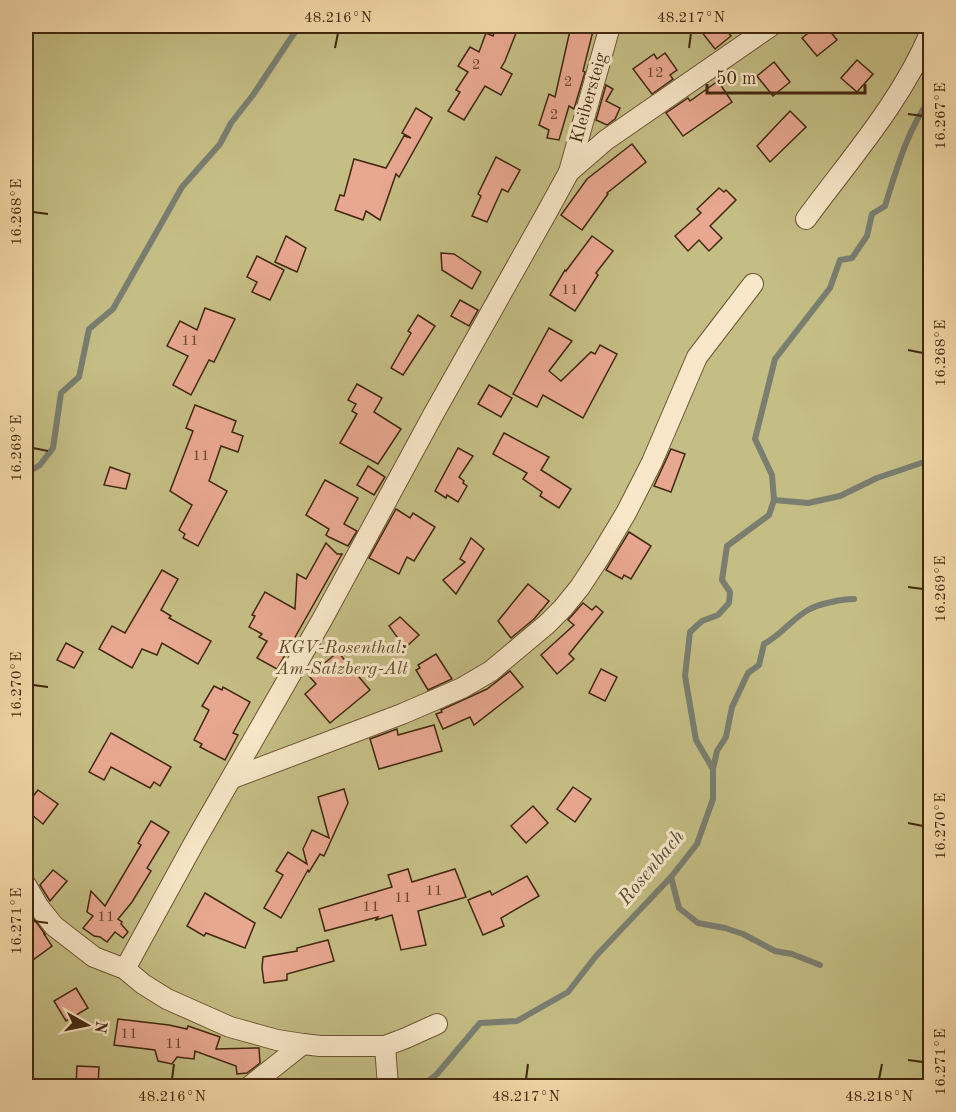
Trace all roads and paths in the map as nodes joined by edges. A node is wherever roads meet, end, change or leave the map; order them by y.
1 (610, 26) edge
2 (771, 26) edge
3 (930, 33) edge
4 (569, 172) junction
5 (806, 219) dead end
6 (753, 284) dead end
7 (233, 778) junction
8 (26, 885) edge
9 (125, 969) junction
10 (437, 1024) dead end
11 (303, 1044) junction
12 (385, 1054) junction
13 (250, 1086) edge
14 (388, 1086) edge

1 - 4 street, Kleibersteig
2 - 4 street
3 - 5 street
4 - 7 street
6 - 7 street
7 - 9 street
8 - 9 street
9 - 11 street
10 - 12 street
11 - 12 street
11 - 13 street
12 - 14 street

